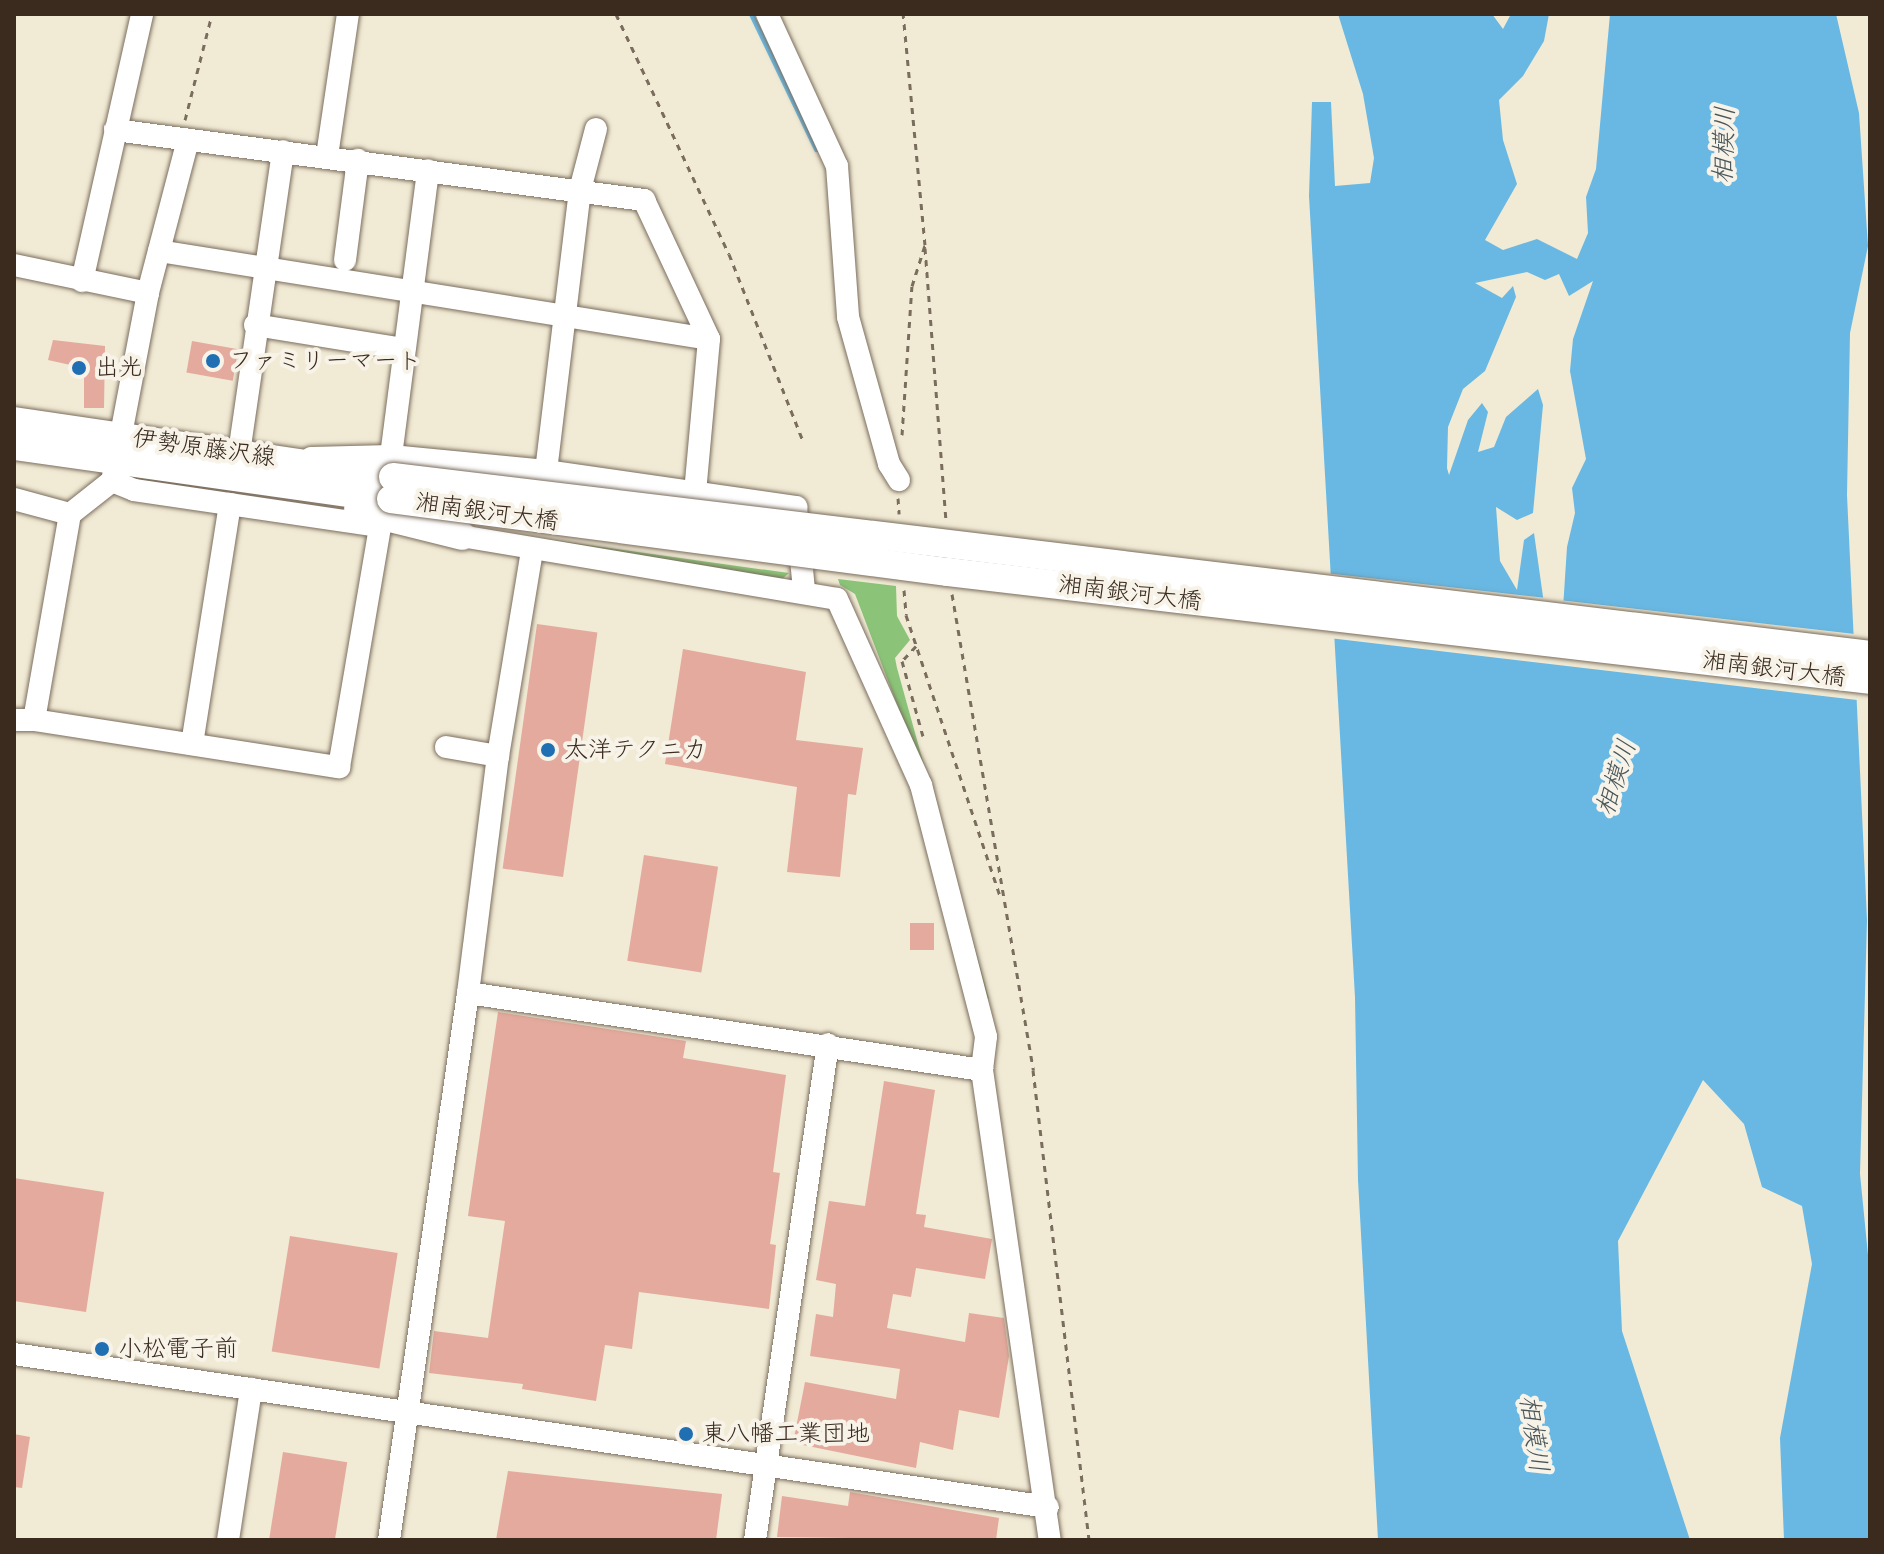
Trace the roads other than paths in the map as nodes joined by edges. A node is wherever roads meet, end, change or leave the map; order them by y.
1 (142, 14) edge
2 (348, 14) edge
3 (767, 14) edge
4 (596, 129) dead end
5 (115, 130) junction
6 (184, 140) junction
7 (283, 151) junction
8 (327, 156) junction
9 (358, 160) junction
10 (428, 170) junction
11 (580, 190) junction
12 (159, 251) junction
13 (345, 260) dead end
14 (14, 265) edge
15 (264, 271) junction
16 (82, 281) junction
17 (148, 293) junction
18 (411, 295) junction
19 (562, 317) junction
20 (255, 325) junction
21 (709, 339) junction
22 (404, 349) junction
23 (14, 421) edge
24 (14, 446) edge
25 (239, 453) junction
26 (115, 459) junction
27 (546, 471) junction
28 (392, 477) junction
29 (899, 480) road end
30 (321, 490) junction
31 (695, 493) junction
32 (14, 499) edge
33 (230, 504) junction
34 (70, 514) junction
35 (380, 526) junction
36 (462, 536) junction
37 (532, 550) junction
38 (804, 590) junction
39 (1870, 655) edge
40 (1870, 680) edge
41 (24, 720) edge
42 (192, 744) junction
43 (446, 747) dead end
44 (498, 756) junction
45 (468, 993) junction
46 (828, 1044) junction
47 (982, 1070) junction
48 (14, 1354) edge
49 (251, 1389) junction
50 (407, 1412) junction
51 (766, 1465) junction
52 (1048, 1507) junction
53 (228, 1540) edge
54 (389, 1540) edge
55 (755, 1540) edge
56 (1050, 1540) edge

1 - 5 street
2 - 8 street
3 - 29 street
4 - 11 street
5 - 6 street
5 - 16 street
6 - 7 street
6 - 12 street
7 - 8 street
7 - 15 street
8 - 9 street
9 - 10 street
9 - 13 street
10 - 11 street
10 - 18 street
11 - 19 street
11 - 21 street
12 - 15 street
12 - 17 street
14 - 16 street
15 - 18 street
15 - 20 street
16 - 17 street
17 - 26 street
18 - 19 street
18 - 22 street
19 - 21 street
19 - 27 street
20 - 22 street
20 - 25 street
21 - 31 street
22 - 28 street
23 - 26 main road, 伊勢原藤沢線
24 - 26 main road, 伊勢原藤沢線
25 - 26 main road, 伊勢原藤沢線
25 - 28 main road, 伊勢原藤沢線
26 - 30 main road, 伊勢原藤沢線
26 - 33 street
26 - 34 street
27 - 28 street
27 - 31 street
28 - 30 main road, 伊勢原藤沢線
28 - 39 main road, 湘南銀河大橋, bridge
28 - 40 main road, 湘南銀河大橋, bridge
30 - 36 main road
31 - 38 street
32 - 34 street
33 - 35 street
33 - 42 street
34 - 41 street
35 - 36 street
35 - 42 street
36 - 37 street
37 - 38 street
37 - 44 street
38 - 47 street
41 - 42 street
43 - 44 street
44 - 45 street
45 - 46 street
45 - 50 street
46 - 47 street
46 - 51 street
47 - 52 street
48 - 49 street
49 - 50 street
49 - 53 street
50 - 51 street
50 - 54 street
51 - 52 street
51 - 55 street
52 - 56 street

